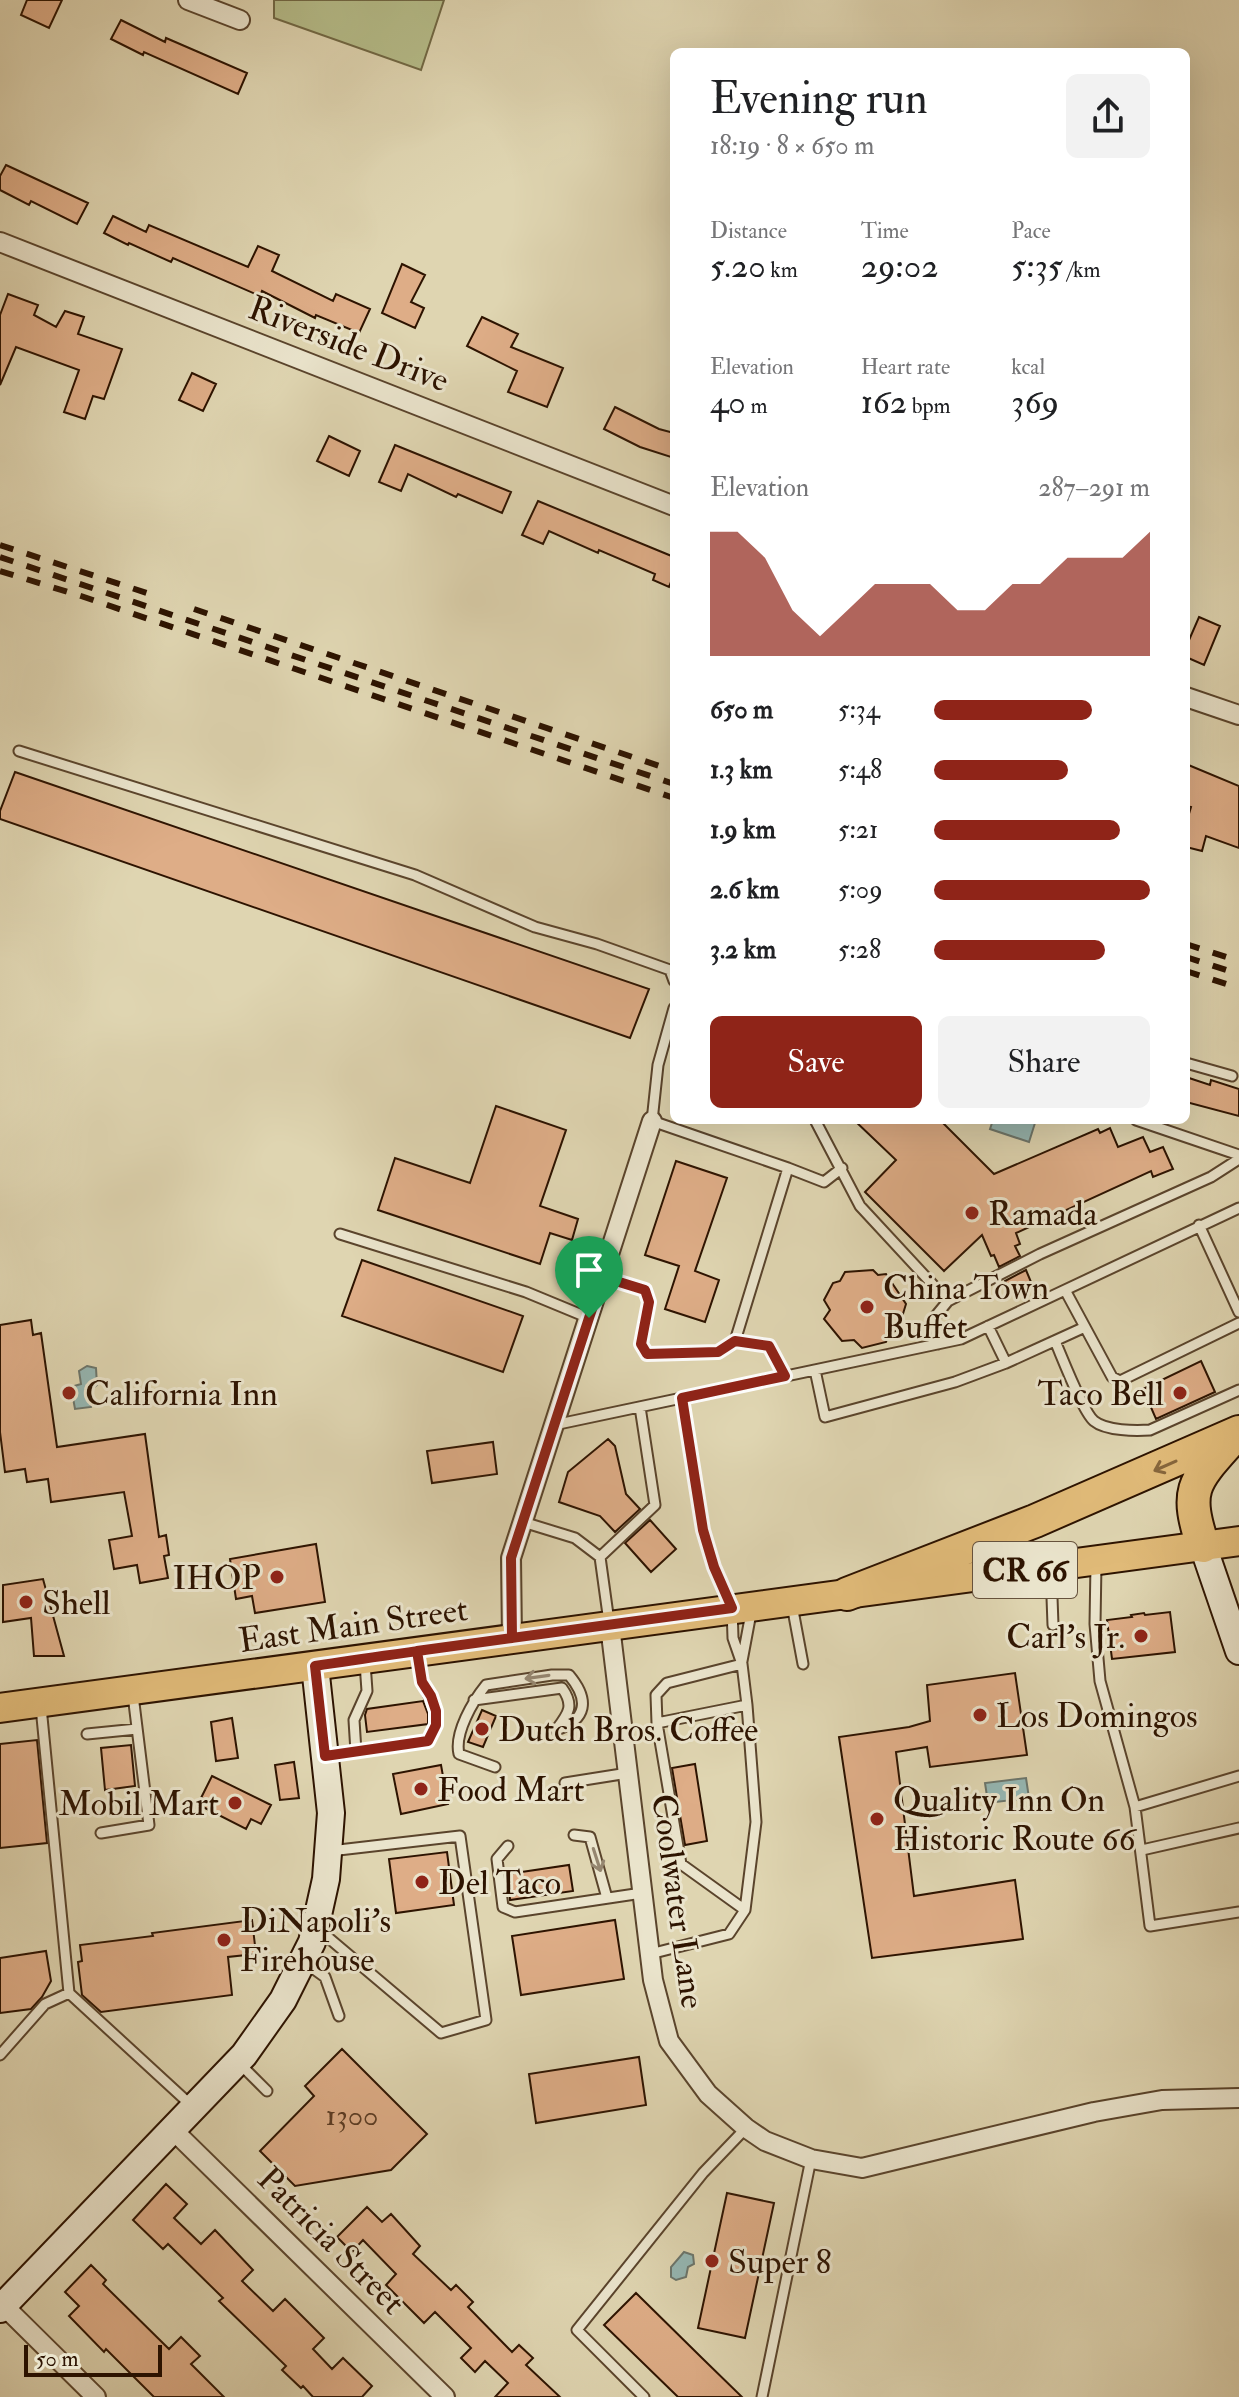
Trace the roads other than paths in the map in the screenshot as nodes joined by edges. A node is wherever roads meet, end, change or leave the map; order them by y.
1 (188, 0) edge
2 (240, 20) dead end
3 (0, 242) edge
4 (670, 504) edge
5 (1190, 698) edge
6 (1239, 715) edge
7 (19, 751) dead end
8 (670, 970) edge
9 (670, 1022) edge
10 (1190, 1064) edge
11 (1232, 1076) dead end
12 (652, 1121) junction
13 (817, 1124) edge
14 (1147, 1124) edge
15 (1239, 1157) edge
16 (788, 1168) junction
17 (842, 1168) junction
18 (1239, 1208) edge
19 (1199, 1225) junction
20 (340, 1234) dead end
21 (603, 1277) junction
22 (1065, 1290) junction
23 (948, 1301) junction
24 (1239, 1312) edge
25 (589, 1318) junction
26 (1239, 1323) edge
27 (988, 1326) junction
28 (1085, 1327) junction
29 (735, 1341) junction
30 (1055, 1341) junction
31 (938, 1344) junction
32 (1006, 1363) junction
33 (815, 1370) junction
34 (785, 1376) junction
35 (1239, 1390) edge
36 (682, 1398) junction
37 (640, 1407) junction
38 (554, 1425) junction
39 (1238, 1433) edge
40 (523, 1522) junction
41 (1239, 1541) edge
42 (1203, 1546) junction
43 (600, 1557) junction
44 (1096, 1560) junction
45 (1051, 1566) junction
46 (847, 1594) junction
47 (791, 1601) junction
48 (742, 1607) junction
49 (1053, 1625) dead end
50 (610, 1626) junction
51 (512, 1638) junction
52 (417, 1651) junction
53 (1239, 1651) edge
54 (365, 1659) junction
55 (742, 1664) junction
56 (803, 1664) dead end
57 (315, 1666) junction
58 (132, 1690) junction
59 (41, 1703) junction
60 (747, 1705) junction
61 (0, 1708) edge
62 (657, 1723) junction
63 (137, 1729) junction
64 (556, 1730) dead end
65 (87, 1734) dead end
66 (356, 1752) junction
67 (325, 1756) junction
68 (495, 1767) dead end
69 (628, 1773) junction
70 (1239, 1776) edge
71 (565, 1783) dead end
72 (1135, 1807) junction
73 (1239, 1828) edge
74 (101, 1833) dead end
75 (574, 1835) dead end
76 (508, 1846) dead end
77 (1142, 1850) junction
78 (328, 1851) junction
79 (642, 1893) junction
80 (607, 1898) junction
81 (745, 1910) junction
82 (1239, 1912) edge
83 (315, 1927) junction
84 (650, 1954) junction
85 (303, 1961) junction
86 (69, 1993) junction
87 (339, 2016) dead end
88 (0, 2055) edge
89 (237, 2061) junction
90 (267, 2091) dead end
91 (1239, 2098) edge
92 (193, 2108) junction
93 (746, 2128) junction
94 (173, 2130) junction
95 (811, 2159) junction
96 (2, 2307) edge
97 (96, 2397) edge
98 (445, 2397) edge
99 (644, 2397) edge
100 (762, 2397) edge

1 - 2 street
3 - 4 street, Riverside Drive
5 - 6 street
7 - 8 lane
9 - 12 lane
10 - 11 lane
12 - 16 lane
12 - 21 street
13 - 17 lane
14 - 15 lane
15 - 23 lane
16 - 17 lane
16 - 29 lane
17 - 23 lane
18 - 19 lane
19 - 22 lane
19 - 24 lane
20 - 25 lane
21 - 25 street
21 - 29 lane
22 - 27 lane
22 - 28 lane
23 - 31 lane
25 - 38 street
26 - 28 lane
27 - 31 lane
27 - 32 lane
28 - 30 lane
29 - 34 lane
30 - 32 lane
30 - 35 lane
31 - 33 lane
32 - 33 lane
33 - 34 lane
34 - 36 lane
36 - 37 lane
36 - 48 lane
37 - 38 lane
37 - 43 lane
38 - 40 street
39 - 42 highway
39 -> 46 highway
40 - 43 lane
40 - 51 street
41 - 42 main road, East Main Street / CR 66
42 - 44 main road, East Main Street / CR 66
42 - 53 main road
43 - 50 lane
44 - 45 main road, East Main Street / CR 66
44 - 72 lane
45 - 46 main road, East Main Street / CR 66
45 - 49 lane
46 - 47 main road, East Main Street / CR 66
47 - 48 main road, East Main Street / CR 66
47 - 56 lane
48 - 50 main road, East Main Street / CR 66
48 - 55 lane
48 - 55 lane
50 - 51 main road, East Main Street / CR 66
50 - 69 street, Coolwater Lane
51 - 52 main road, East Main Street / CR 66
52 - 54 main road, East Main Street / CR 66
52 - 66 lane
54 - 57 main road, East Main Street / CR 66
54 - 66 lane
55 - 60 lane
55 - 62 lane
57 - 58 main road, East Main Street / CR 66
57 - 67 main road
58 - 59 main road, East Main Street / CR 66
58 - 63 lane
59 - 61 main road, East Main Street / CR 66
59 - 86 lane
60 - 62 lane
60 - 81 lane
62 - 81 lane
63 - 65 lane
63 - 74 lane
64 -> 68 lane
66 - 67 lane
67 - 78 main road
69 - 71 lane
69 - 79 street, Coolwater Lane
70 - 72 lane
72 - 77 lane
73 - 77 lane
75 -> 80 lane
76 - 80 lane
77 - 82 lane
78 - 83 main road
78 - 83 lane
79 - 80 lane
79 - 84 street, Coolwater Lane
81 - 84 lane
83 - 85 main road
84 - 93 street, Coolwater Lane
85 - 87 lane
85 - 89 main road
86 - 88 lane
86 - 92 lane
89 - 90 lane
89 - 92 main road
91 - 95 street, Coolwater Lane
92 - 94 main road
93 - 95 street, Coolwater Lane
93 - 99 lane
94 - 96 main road
94 - 98 street, Patricia Street
95 - 100 lane
96 - 97 street

